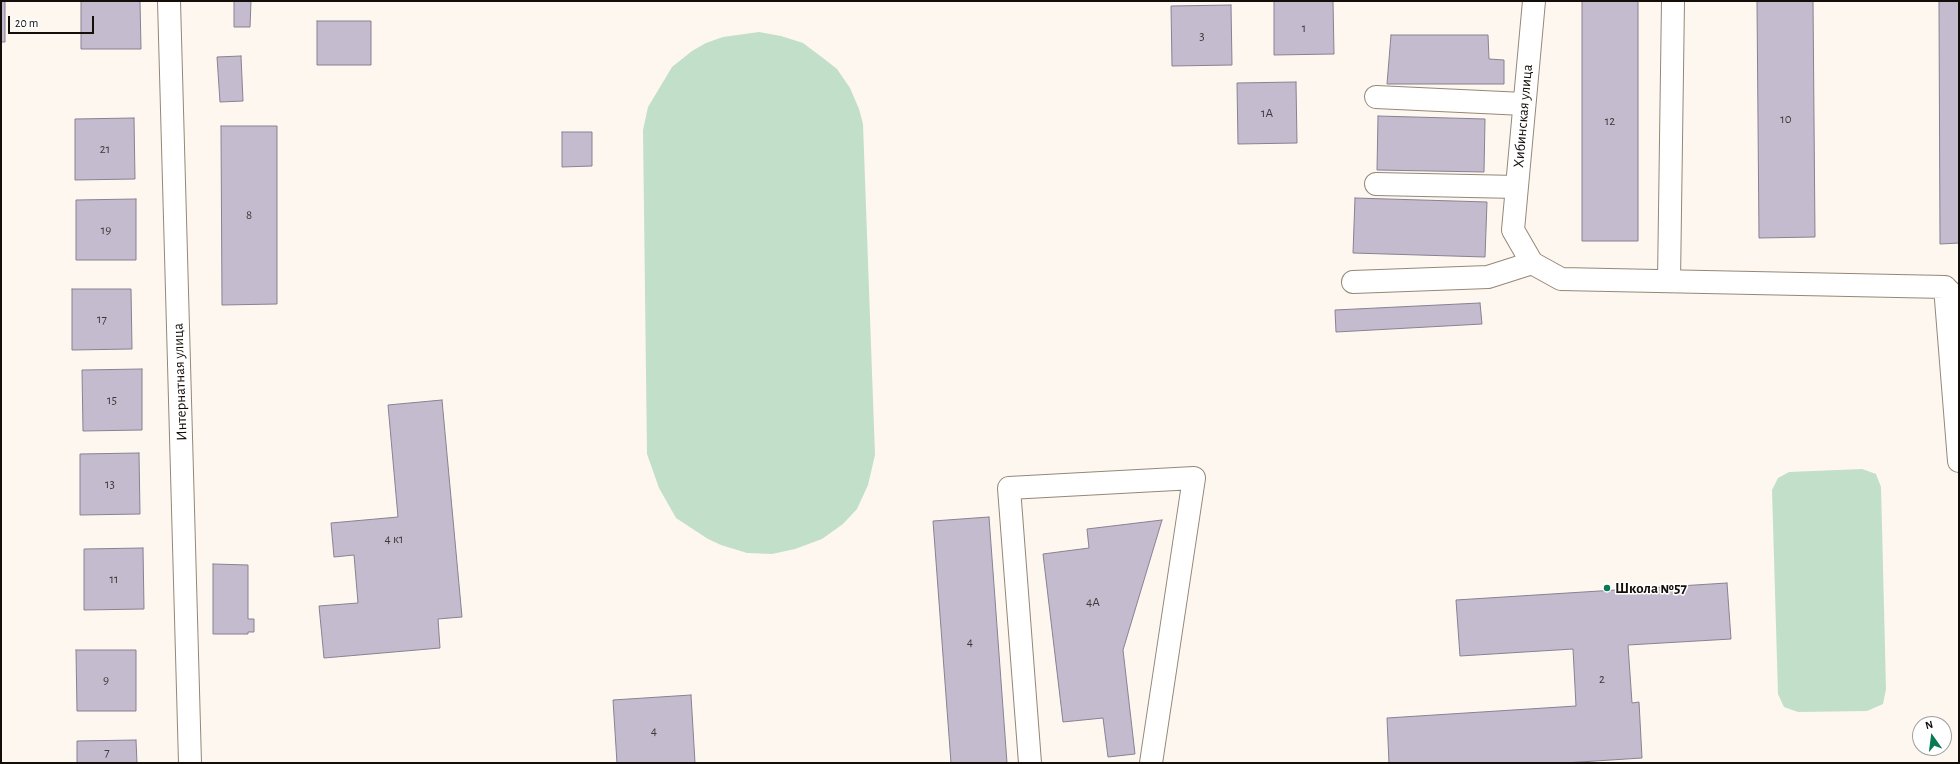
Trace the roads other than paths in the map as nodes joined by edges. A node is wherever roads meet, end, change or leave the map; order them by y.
1 (169, 1) edge
2 (1534, 1) edge
3 (1673, 1) edge
4 (1376, 97) dead end
5 (1524, 104) junction
6 (1376, 184) dead end
7 (1517, 188) junction
8 (1532, 263) junction
9 (1669, 281) junction
10 (1352, 282) dead end
11 (1952, 294) edge
12 (1959, 461) edge
13 (190, 763) edge
14 (1030, 763) edge
15 (1152, 763) edge

1 - 13 street, Интернатная улица
2 - 5 street, Хибинская улица
3 - 9 street
4 - 5 street
5 - 7 street, Хибинская улица
6 - 7 street
7 - 8 street, Хибинская улица
8 - 9 street
8 - 10 street
9 - 11 street
11 - 12 street
14 - 15 street

